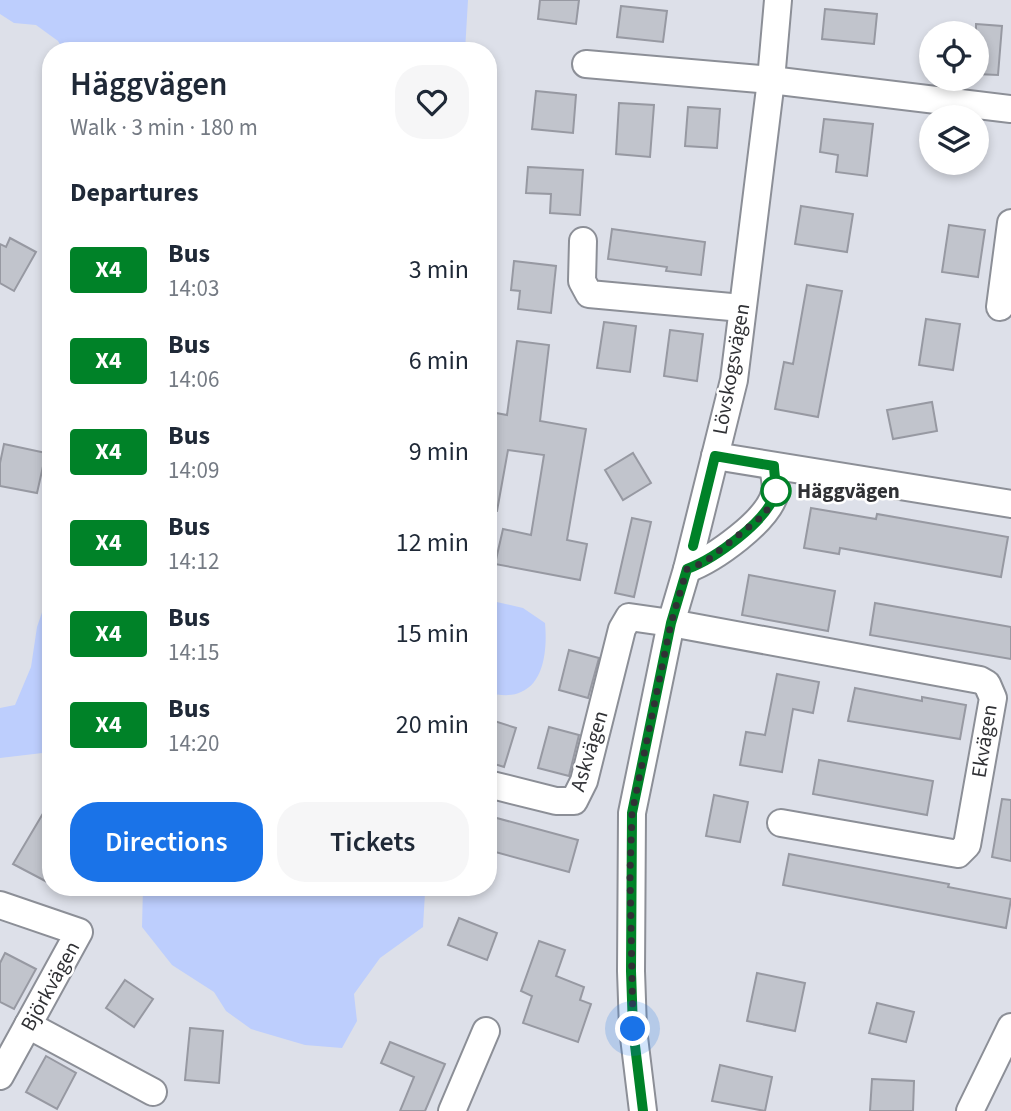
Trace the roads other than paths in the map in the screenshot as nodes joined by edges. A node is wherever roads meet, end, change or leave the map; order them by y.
1 (778, 0) edge
2 (586, 64) dead end
3 (771, 80) junction
4 (1011, 109) edge
5 (1011, 223) edge
6 (583, 241) dead end
7 (1000, 307) dead end
8 (742, 308) junction
9 (715, 456) junction
10 (774, 466) junction
11 (1011, 504) edge
12 (687, 569) junction
13 (671, 623) junction
14 (497, 786) edge
15 (782, 823) dead end
16 (0, 905) edge
17 (28, 1025) junction
18 (1011, 1027) edge
19 (486, 1031) dead end
20 (0, 1076) edge
21 (153, 1092) dead end
22 (453, 1111) edge
23 (643, 1111) edge
24 (970, 1111) edge

1 - 3 street, Lövskogsvägen
2 - 3 street
3 - 4 street
3 - 8 street, Lövskogsvägen
5 - 7 street
6 - 8 street
8 - 9 street, Lövskogsvägen
9 - 10 street
9 - 12 street, Lövskogsvägen
10 - 11 street
10 - 12 street
12 - 13 street, Lövskogsvägen
13 - 14 street, Askvägen
13 - 15 street, Ekvägen
13 - 23 street, Lövskogsvägen
16 - 17 street, Björkvägen
17 - 20 street, Björkvägen
17 - 21 street
18 - 24 street
19 - 22 street

